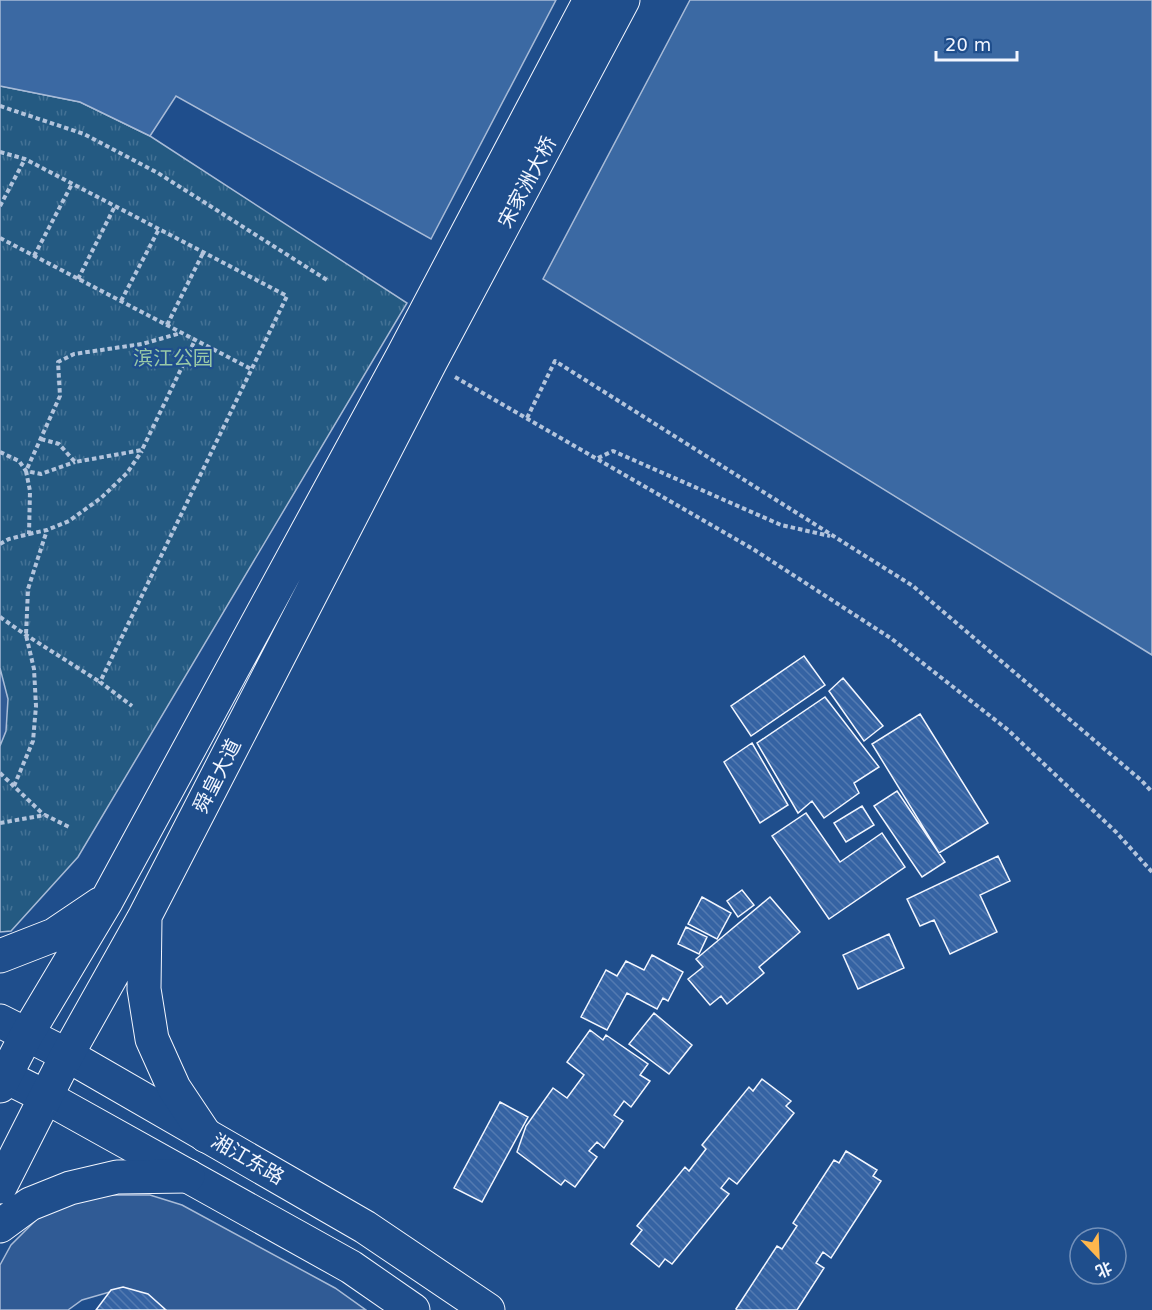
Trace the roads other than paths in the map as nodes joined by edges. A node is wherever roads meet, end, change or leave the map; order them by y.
1 (590, 0) edge
2 (623, 0) edge
3 (428, 364) junction
4 (107, 900) junction
5 (145, 916) junction
6 (0, 956) edge
7 (13, 1027) edge
8 (67, 1056) junction
9 (2, 1079) edge
10 (46, 1097) junction
11 (206, 1136) junction
12 (188, 1176) junction
13 (0, 1187) edge
14 (0, 1226) edge
15 (413, 1310) edge
16 (488, 1310) edge

1 - 3 main road, 宋家洲大桥
2 - 3 main road, 宋家洲大桥
3 - 4 main road, 舜皇大道
3 - 5 main road, 舜皇大道
4 - 6 main road
4 - 7 main road, 舜皇大道
5 - 8 main road, 舜皇大道
5 - 11 main road
7 - 8 main road, 湘江东路
7 - 9 main road, 舜皇大道
8 - 10 main road, 舜皇大道
8 - 11 main road, 湘江东路
9 - 10 main road
10 - 12 main road
10 - 13 main road, 舜皇大道
11 - 16 main road, 湘江东路
12 - 14 main road
12 - 15 main road

